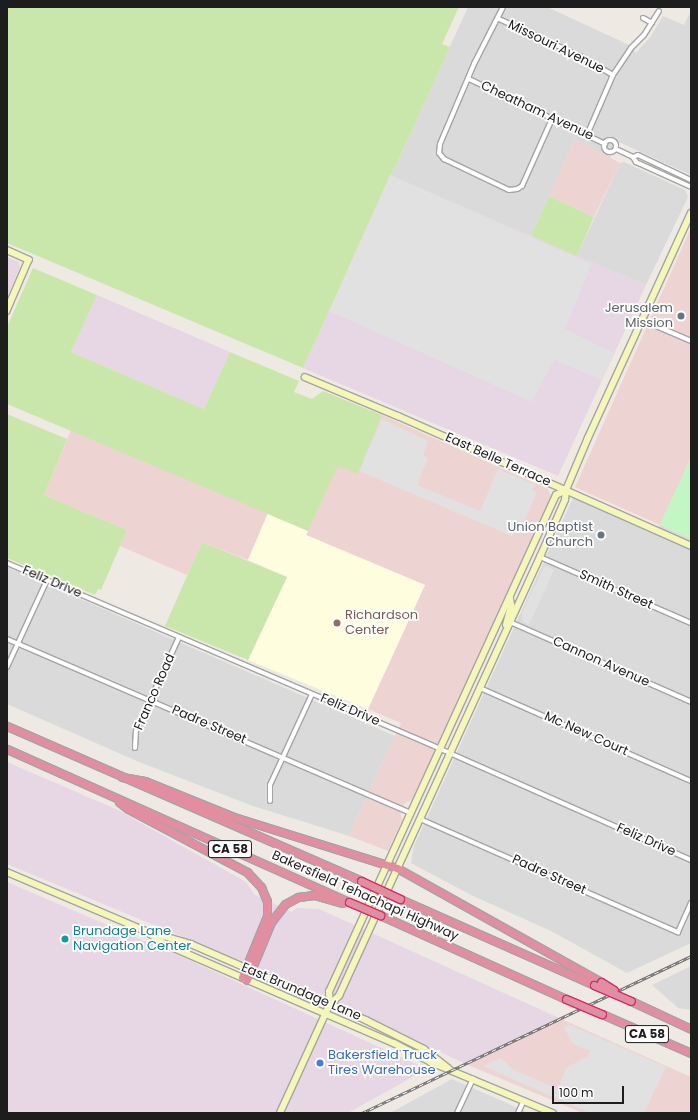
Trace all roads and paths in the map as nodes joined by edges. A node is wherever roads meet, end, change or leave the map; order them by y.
1 (503, 7) edge
2 (658, 10) dead end
3 (643, 18) dead end
4 (499, 19) junction
5 (652, 23) junction
6 (613, 75) junction
7 (469, 79) junction
8 (552, 119) junction
9 (587, 135) junction
10 (605, 144) junction
11 (616, 149) junction
12 (633, 157) junction
13 (691, 180) edge
14 (691, 187) edge
15 (691, 213) edge
16 (7, 250) edge
17 (7, 311) edge
18 (642, 320) junction
19 (691, 341) edge
20 (305, 377) dead end
21 (566, 490) junction
22 (691, 546) edge
23 (540, 557) junction
24 (7, 563) edge
25 (47, 580) junction
26 (510, 598) junction
27 (510, 622) junction
28 (691, 623) edge
29 (179, 637) junction
30 (7, 639) edge
31 (18, 643) junction
32 (499, 646) junction
33 (7, 667) edge
34 (480, 688) junction
35 (312, 694) junction
36 (150, 700) junction
37 (691, 702) edge
38 (7, 726) edge
39 (135, 748) dead end
40 (7, 749) edge
41 (440, 749) junction
42 (450, 753) junction
43 (283, 757) junction
44 (122, 777) junction
45 (691, 781) edge
46 (112, 795) junction
47 (270, 801) dead end
48 (411, 813) junction
49 (420, 819) junction
50 (691, 860) edge
51 (388, 864) junction
52 (397, 868) junction
53 (7, 872) edge
54 (691, 903) edge
55 (349, 904) junction
56 (146, 931) junction
57 (249, 969) junction
58 (244, 978) junction
59 (631, 1001) junction
60 (330, 1004) junction
61 (326, 1013) junction
62 (691, 1029) edge
63 (691, 1053) edge
64 (448, 1068) junction
65 (472, 1078) junction
66 (524, 1100) junction
67 (280, 1113) edge
68 (457, 1113) edge
69 (518, 1113) edge
70 (554, 1113) edge

1 - 4 street
2 - 5 street
3 - 5 street
4 - 6 street, Missouri Avenue
4 - 7 street
5 - 6 street
6 - 9 street
7 - 8 street, Cheatham Avenue
7 - 8 street
8 - 9 street, Cheatham Avenue
9 - 10 street, Cheatham Avenue
10 - 11 street
10 - 11 street
11 - 12 street
12 - 13 street
12 - 14 street
15 - 18 street
16 - 17 street
18 - 19 street
18 - 21 street
20 - 21 street, East Belle Terrace
21 - 22 street, East Belle Terrace
21 - 23 street
21 - 26 street
23 - 27 street
23 - 28 street, Smith Street
24 - 25 street, Feliz Drive
25 - 29 street, Feliz Drive
25 - 31 street
26 - 32 street
26 - 41 street
27 - 32 street
27 - 37 street, Cannon Avenue
29 - 35 street, Feliz Drive
29 - 36 street, Franco Road
30 - 31 street, Padre Street
31 - 33 street
31 - 36 street, Padre Street
32 - 34 street
34 - 42 street
34 - 45 street, Mc New Court
35 - 41 street, Feliz Drive
35 - 43 street
36 - 39 street, Franco Road
36 - 43 street, Padre Street
38 - 44 highway, Bakersfield Tehachapi Highway / CA 58
40 - 46 highway, Bakersfield Tehachapi Highway / CA 58
41 - 42 street, Feliz Drive
41 - 48 street
42 - 49 street
42 - 50 street, Feliz Drive
43 - 47 street
43 - 48 street, Padre Street
44 - 51 highway
44 - 59 highway, Bakersfield Tehachapi Highway / CA 58, bridge
46 - 55 highway, Bakersfield Tehachapi Highway / CA 58
46 - 57 highway
48 - 51 street
49 - 52 street
49 - 54 street, Padre Street
51 - 52 highway
51 - 60 street
52 - 59 highway, bridge
52 - 60 street
53 - 56 street, East Brundage Lane
55 - 57 highway
55 - 63 highway, Bakersfield Tehachapi Highway / CA 58, bridge
56 - 57 street, East Brundage Lane
56 - 58 street, East Brundage Lane
57 - 58 highway
57 - 60 street, East Brundage Lane
58 - 61 street, East Brundage Lane
59 - 62 highway, Bakersfield Tehachapi Highway / CA 58
60 - 61 street
60 - 64 street, East Brundage Lane
61 - 64 street, East Brundage Lane
61 - 67 street
64 - 65 street, East Brundage Lane
65 - 66 street, East Brundage Lane
65 - 68 street
66 - 69 street
66 - 70 street, East Brundage Lane

